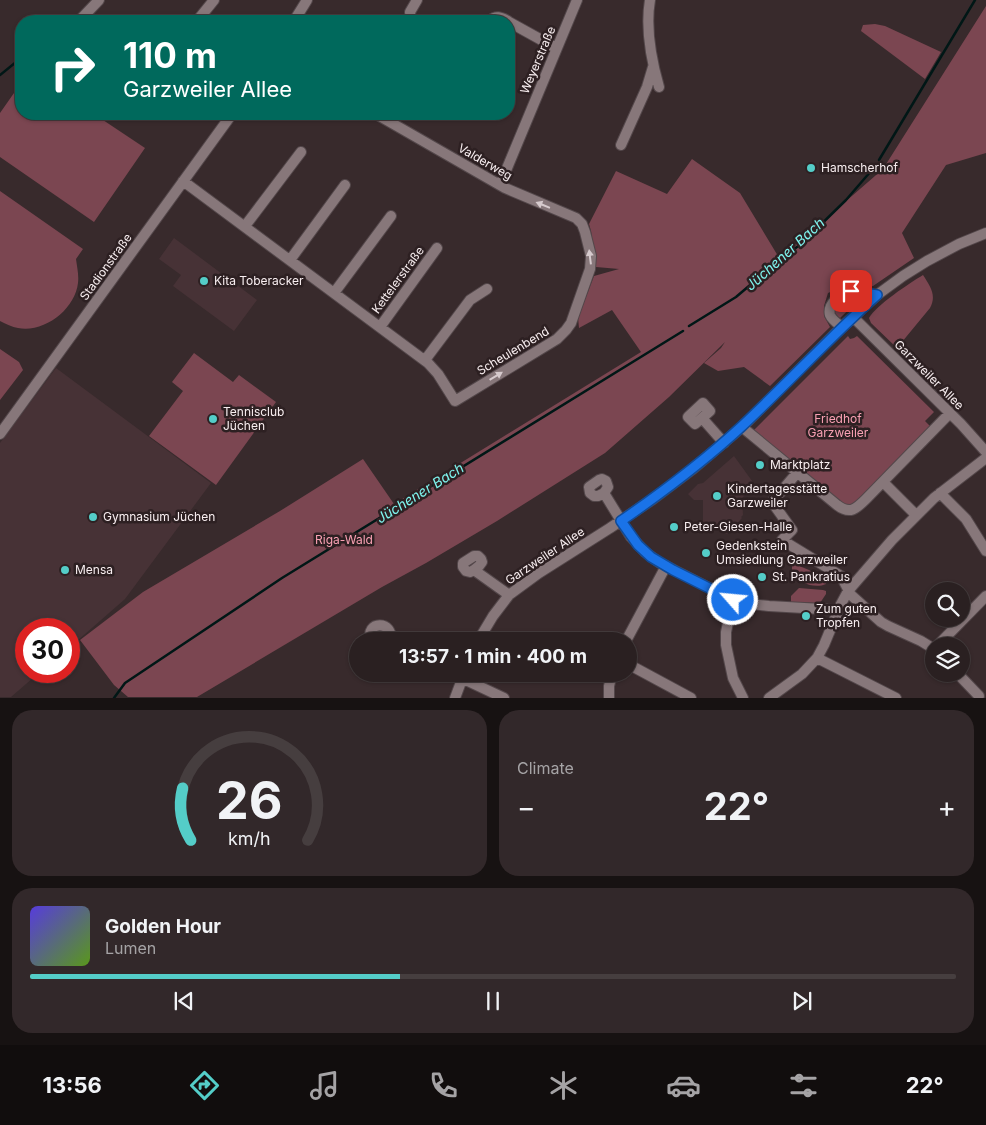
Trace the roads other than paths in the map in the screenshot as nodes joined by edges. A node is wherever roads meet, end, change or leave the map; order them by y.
1 (99, 0) edge
2 (214, 0) edge
3 (307, 0) edge
4 (417, 0) edge
5 (577, 0) edge
6 (650, 0) edge
7 (85, 15) edge
8 (202, 15) edge
9 (298, 15) edge
10 (410, 15) edge
11 (515, 25) edge
12 (556, 48) junction
13 (653, 66) junction
14 (659, 87) dead end
15 (228, 120) edge
16 (386, 120) edge
17 (620, 145) dead end
18 (301, 152) dead end
19 (183, 181) junction
20 (345, 185) dead end
21 (500, 186) junction
22 (391, 216) dead end
23 (245, 226) junction
24 (583, 227) joint
25 (986, 233) edge
26 (437, 248) dead end
27 (290, 260) junction
28 (487, 289) dead end
29 (334, 293) junction
30 (877, 295) junction
31 (853, 317) junction
32 (380, 326) junction
33 (842, 327) junction
34 (425, 360) junction
35 (454, 401) joint
36 (950, 413) junction
37 (702, 418) dead end
38 (742, 427) junction
39 (0, 434) edge
40 (724, 443) junction
41 (986, 452) edge
42 (986, 458) edge
43 (797, 473) junction
44 (883, 482) junction
45 (604, 493) dead end
46 (940, 493) junction
47 (916, 515) junction
48 (621, 521) junction
49 (986, 551) edge
50 (666, 566) junction
51 (474, 570) dead end
52 (848, 591) junction
53 (509, 595) junction
54 (986, 596) edge
55 (733, 600) junction
56 (839, 610) junction
57 (370, 632) edge
58 (390, 632) edge
59 (483, 632) edge
60 (631, 632) edge
61 (946, 637) edge
62 (925, 643) edge
63 (817, 658) junction
64 (637, 669) edge
65 (458, 682) edge
66 (473, 682) edge
67 (610, 682) edge
68 (967, 682) edge
69 (981, 694) edge
70 (455, 698) edge
71 (504, 698) edge
72 (609, 698) edge
73 (691, 698) edge
74 (743, 698) edge
75 (769, 698) edge
76 (896, 698) edge

1 - 7 street
2 - 8 street
3 - 9 street
4 - 10 street
5 - 12 street, Weyerstraße
6 - 13 street
11 - 12 street
12 - 21 street, Weyerstraße
13 - 14 street
13 - 17 street
15 - 19 street, Stadionstraße
16 - 21 street, Valderweg
18 - 23 street
19 - 23 street, Kettelerstraße
19 - 39 street, Stadionstraße
20 - 27 street
24 -> 21 street, Valderweg
22 - 29 street
23 - 27 street, Kettelerstraße
35 -> 24 street, Scheulenbend
25 - 30 street, Garzweiler Allee
26 - 32 street, Kettelerstraße
27 - 29 street, Kettelerstraße
28 - 34 street
29 - 32 street, Kettelerstraße
30 - 31 street, Garzweiler Allee
30 - 33 street
31 - 33 street, Garzweiler Allee
31 - 36 street, Garzweiler Allee
32 - 34 street, Kettelerstraße
33 - 38 street, Garzweiler Allee
34 - 35 street, Kettelerstraße
36 - 41 street, Garzweiler Allee
36 - 44 street
37 - 40 street
38 - 40 street, Garzweiler Allee
38 - 43 street
40 - 48 street, Garzweiler Allee
42 - 46 street
43 - 44 street
43 - 52 street
44 - 47 street
45 - 48 street
46 - 47 street
46 - 49 street
47 - 52 street
48 - 50 street
48 - 53 street, Garzweiler Allee
50 - 55 street
50 - 60 street
51 - 53 street, Garzweiler Allee
52 - 56 street
52 - 62 street
53 - 59 street, Garzweiler Allee
54 - 61 street
55 - 56 street
55 - 74 street
56 - 63 street
57 - 58 street
63 - 75 street
63 - 76 street
64 - 73 street
65 - 70 street
66 - 71 street
67 - 72 street
68 - 69 street

